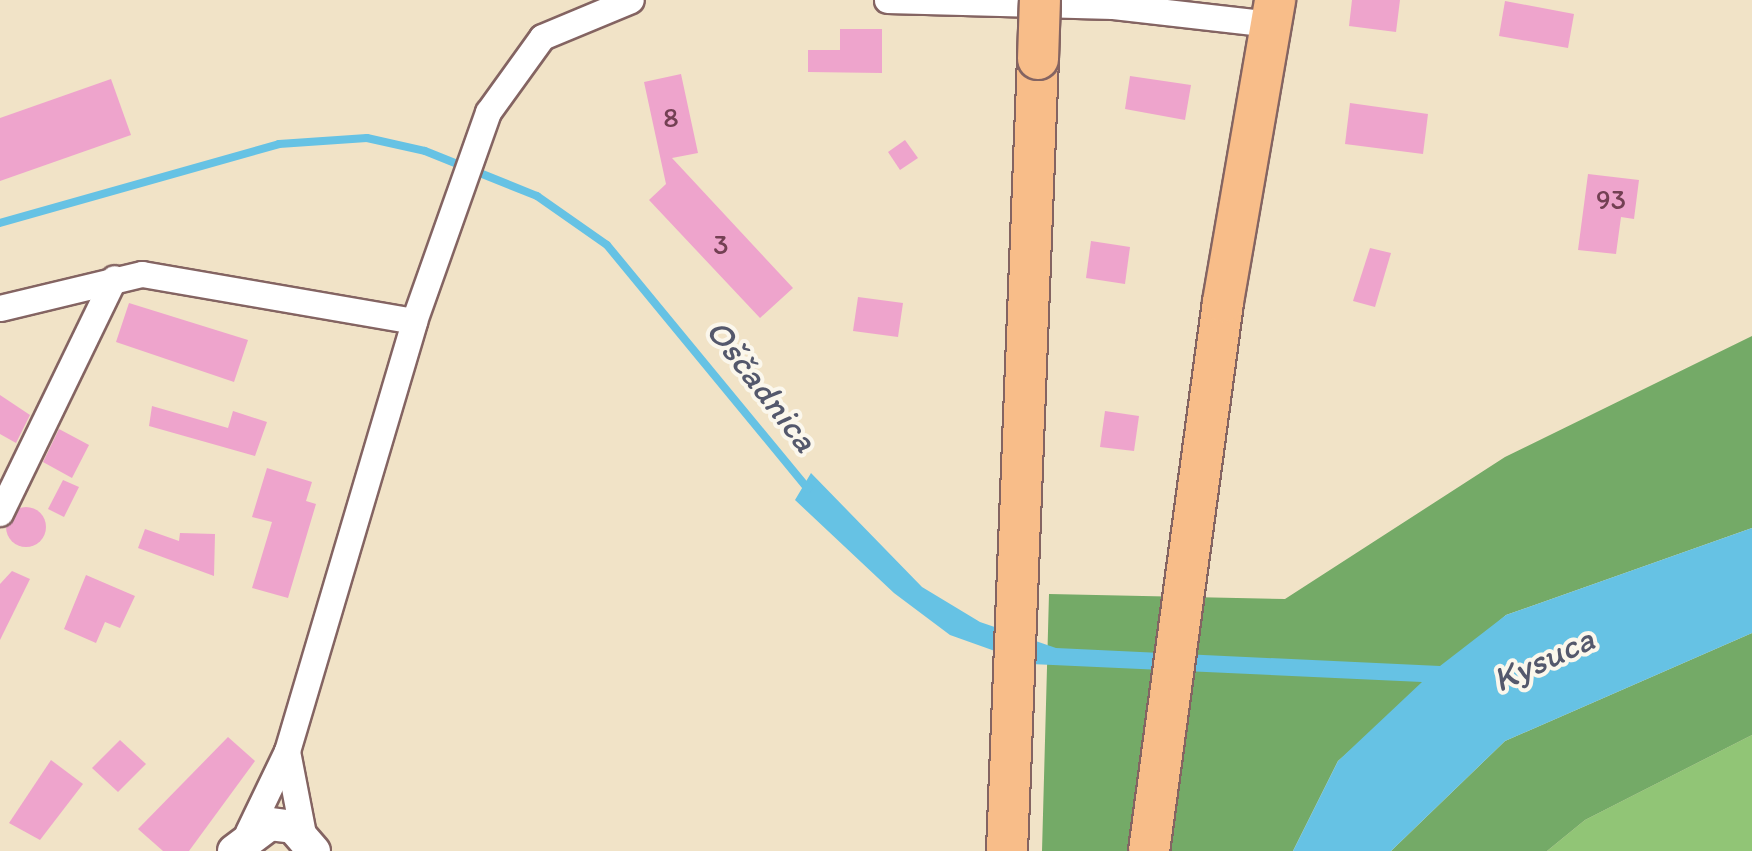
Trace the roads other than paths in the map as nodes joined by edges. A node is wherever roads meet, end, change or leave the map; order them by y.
1 (631, 0) edge
2 (887, 0) edge
3 (1040, 0) edge
4 (1273, 12) edge
5 (114, 278) junction
6 (0, 308) edge
7 (414, 322) junction
8 (0, 513) edge
9 (287, 751) junction
10 (241, 842) edge
11 (308, 843) edge
12 (1007, 851) edge
13 (1150, 851) edge

1 - 7 street
2 - 4 street
3 - 12 main road, bridge
4 - 13 main road
5 - 6 street
5 - 7 street
5 - 8 street
7 - 9 street
9 - 10 street
9 - 11 street
10 - 11 street

